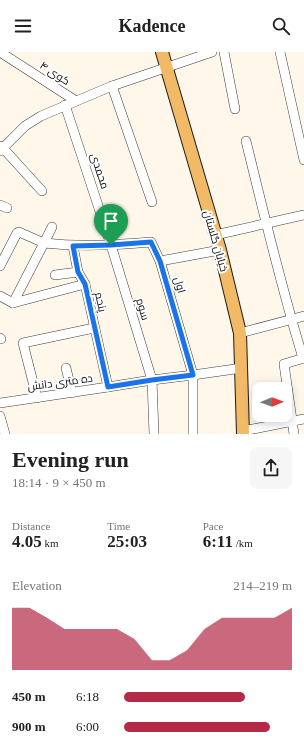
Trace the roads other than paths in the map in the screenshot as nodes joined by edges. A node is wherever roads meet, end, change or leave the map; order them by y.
1 (0, 52) edge
2 (162, 52) edge
3 (212, 52) edge
4 (224, 52) edge
5 (280, 52) edge
6 (166, 67) junction
7 (112, 86) junction
8 (76, 101) junction
9 (65, 105) junction
10 (235, 109) dead end
11 (246, 141) dead end
12 (1, 148) edge
13 (304, 160) edge
14 (42, 191) dead end
15 (152, 202) dead end
16 (304, 215) edge
17 (266, 224) junction
18 (52, 227) dead end
19 (215, 235) junction
20 (44, 243) junction
21 (111, 245) junction
22 (73, 246) junction
23 (220, 250) junction
24 (160, 261) junction
25 (0, 266) edge
26 (78, 272) junction
27 (55, 275) dead end
28 (85, 284) junction
29 (0, 296) edge
30 (13, 303) junction
31 (304, 316) edge
32 (291, 319) junction
33 (94, 328) junction
34 (240, 333) junction
35 (304, 358) edge
36 (66, 368) dead end
37 (242, 368) junction
38 (193, 375) junction
39 (152, 380) junction
40 (108, 387) junction
41 (72, 393) junction
42 (37, 398) junction
43 (0, 403) edge
44 (0, 416) edge
45 (304, 419) edge
46 (293, 422) junction
47 (243, 433) edge
48 (5, 434) edge
49 (154, 434) edge
50 (193, 434) edge
51 (294, 434) edge

1 - 8 street, کوی ۴
2 - 6 main road, خیابان گلستان
3 - 6 street
4 - 10 street
5 - 13 street
6 - 7 street
6 - 19 main road, خیابان گلستان
7 - 8 street
7 - 15 street
8 - 9 street
9 - 12 street
9 - 21 street, محمدی
11 - 17 street
12 - 14 street
16 - 17 street
17 - 19 street
17 - 32 street
18 - 20 street
19 - 23 main road, خیابان گلستان
20 - 22 street
20 - 25 street
20 - 30 street
21 - 22 street
21 - 24 street, اول
21 - 39 street, سوم
22 - 26 street, پنجم
23 - 24 street
23 - 34 main road, خیابان گلستان
24 - 38 street, اول
26 - 27 street
26 - 28 street, پنجم
28 - 30 street
28 - 33 street, پنجم
29 - 30 street
31 - 32 street
32 - 34 street
32 - 35 street
33 - 40 street, پنجم
33 - 42 street
34 - 37 main road, خیابان گلستان
35 - 46 street
36 - 41 street
37 - 38 street, ده متری دانش
37 - 47 main road, خیابان گلستان
38 - 39 street, ده متری دانش
38 - 50 street, اول
39 - 40 street, ده متری دانش
39 - 49 street, سوم
40 - 41 street, ده متری دانش
41 - 42 street, ده متری دانش
42 - 43 street, ده متری دانش
44 - 48 street
45 - 46 street
46 - 47 street
46 - 51 street

